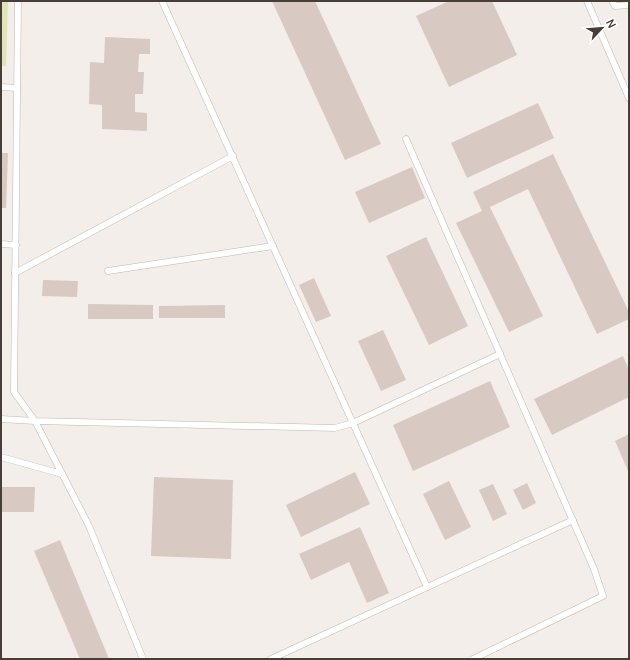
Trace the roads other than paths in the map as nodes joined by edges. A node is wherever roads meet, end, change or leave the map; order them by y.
1 (18, 1) edge
2 (162, 1) edge
3 (587, 1) edge
4 (612, 1) edge
5 (629, 5) edge
6 (1, 87) edge
7 (17, 88) junction
8 (629, 98) edge
9 (406, 139) dead end
10 (233, 156) junction
11 (1, 244) edge
12 (16, 245) junction
13 (273, 246) junction
14 (108, 271) dead end
15 (15, 273) junction
16 (500, 354) junction
17 (1, 419) edge
18 (35, 421) junction
19 (353, 423) junction
20 (1, 457) edge
21 (62, 474) junction
22 (573, 520) junction
23 (427, 587) junction
24 (142, 659) edge
25 (271, 659) edge
26 (473, 659) edge

1 - 7 lane
2 - 10 lane
3 - 8 lane
4 - 5 lane
6 - 7 lane
7 - 12 lane
9 - 16 lane
10 - 13 lane
10 - 15 lane
11 - 12 lane
12 - 15 lane
13 - 14 lane
13 - 19 lane
15 - 18 lane
16 - 19 lane
16 - 22 lane
17 - 18 lane
18 - 19 lane
18 - 21 lane
19 - 23 lane
20 - 21 lane
21 - 24 lane
22 - 23 lane
22 - 26 lane
23 - 25 lane

